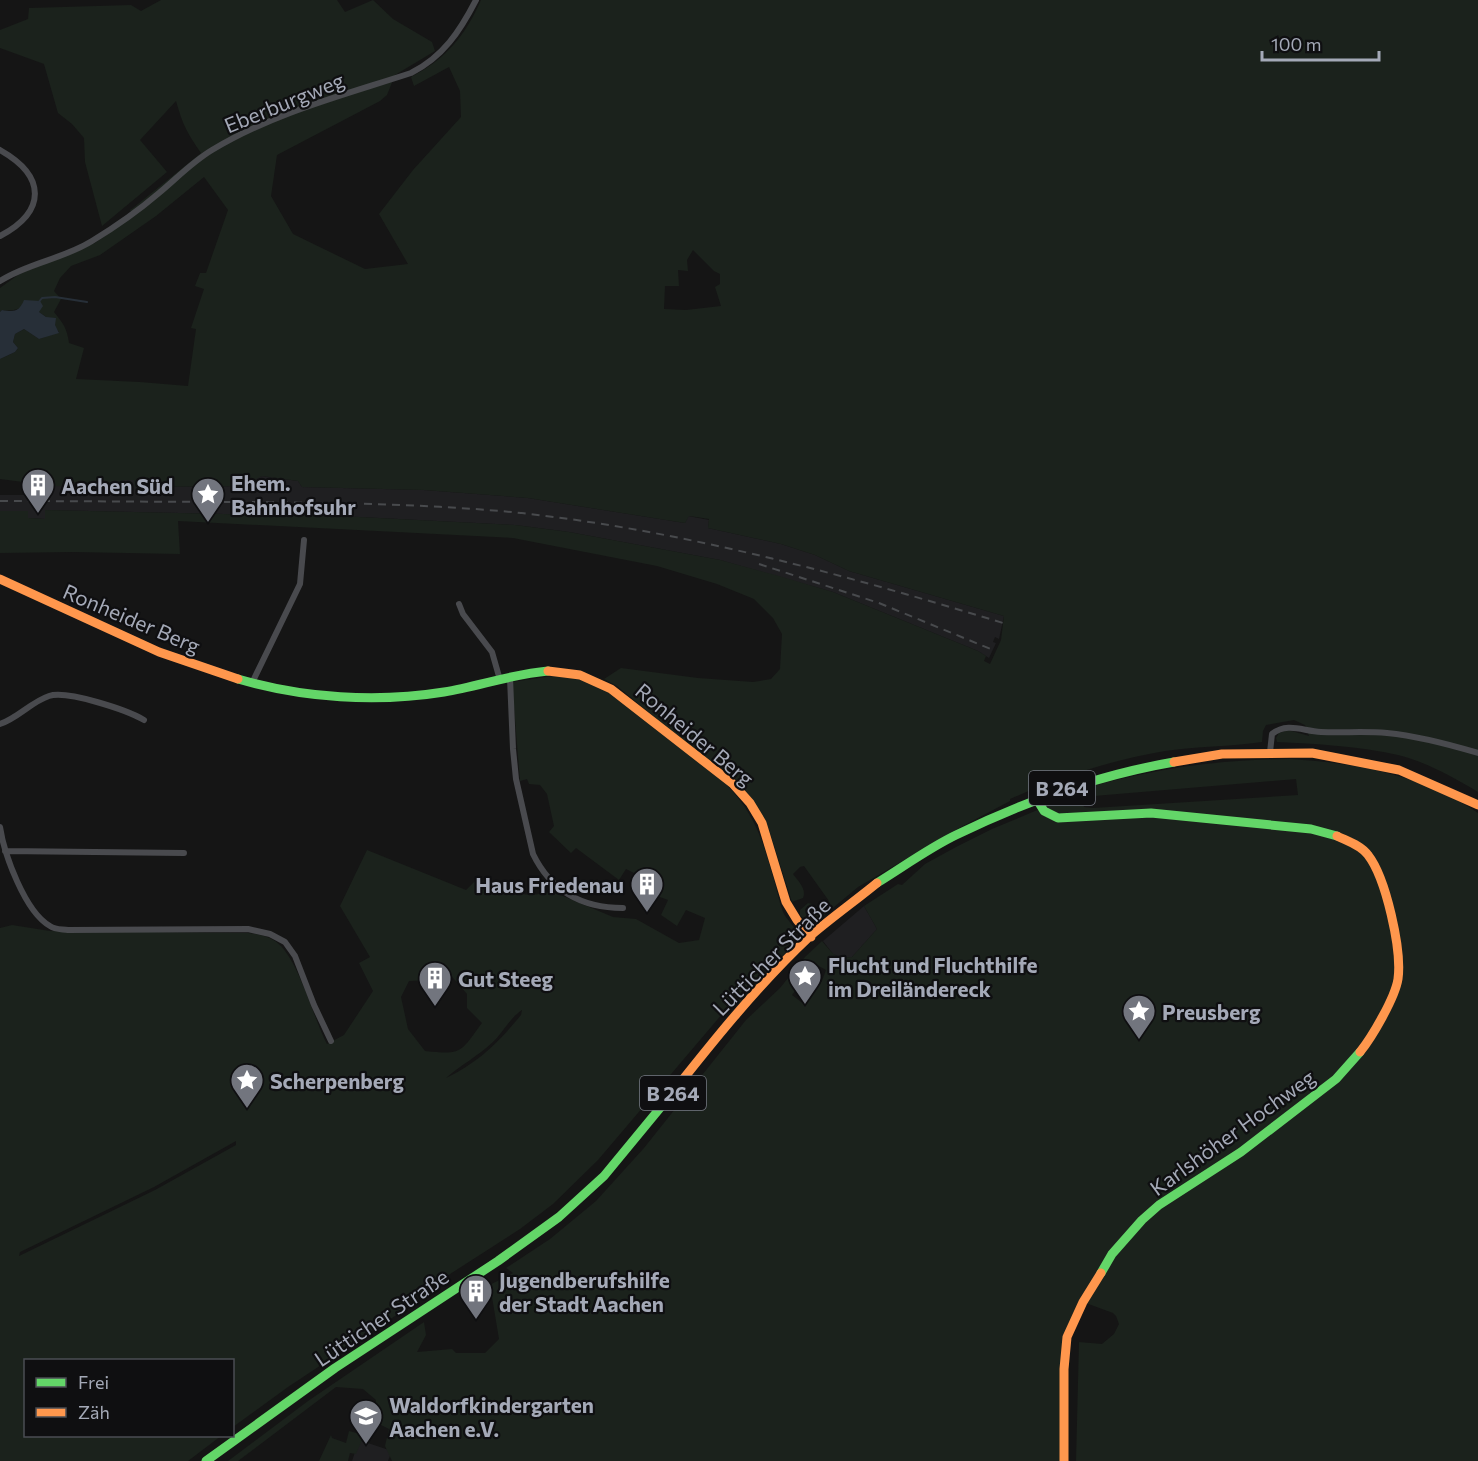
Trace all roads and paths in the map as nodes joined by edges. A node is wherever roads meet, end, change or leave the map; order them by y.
1 (476, 0) edge
2 (0, 150) edge
3 (0, 237) edge
4 (0, 281) edge
5 (304, 540) dead end
6 (0, 579) edge
7 (459, 604) dead end
8 (510, 678) junction
9 (500, 680) junction
10 (252, 683) junction
11 (144, 720) dead end
12 (0, 724) edge
13 (1270, 752) junction
14 (1478, 753) edge
15 (1036, 798) junction
16 (1478, 805) edge
17 (0, 827) edge
18 (5, 851) junction
19 (184, 853) dead end
20 (622, 908) dead end
21 (811, 937) junction
22 (331, 1041) dead end
23 (206, 1461) edge
24 (1064, 1461) edge

1 - 4 street, Eberburgweg
2 - 3 street
5 - 10 street
6 - 10 street, Ronheider Berg
7 - 9 street
8 - 9 street, Ronheider Berg
8 - 20 street
8 - 21 street, Ronheider Berg
9 - 10 street, Ronheider Berg
11 - 12 street
13 - 14 street
13 - 15 street, Lütticher Straße / B 264
13 - 16 street, Lütticher Straße / B 264
15 - 21 street, Lütticher Straße / B 264
15 - 24 street, Karlshöher Hochweg
17 - 18 street
18 - 19 street
18 - 22 street
21 - 23 street, Lütticher Straße / B 264

